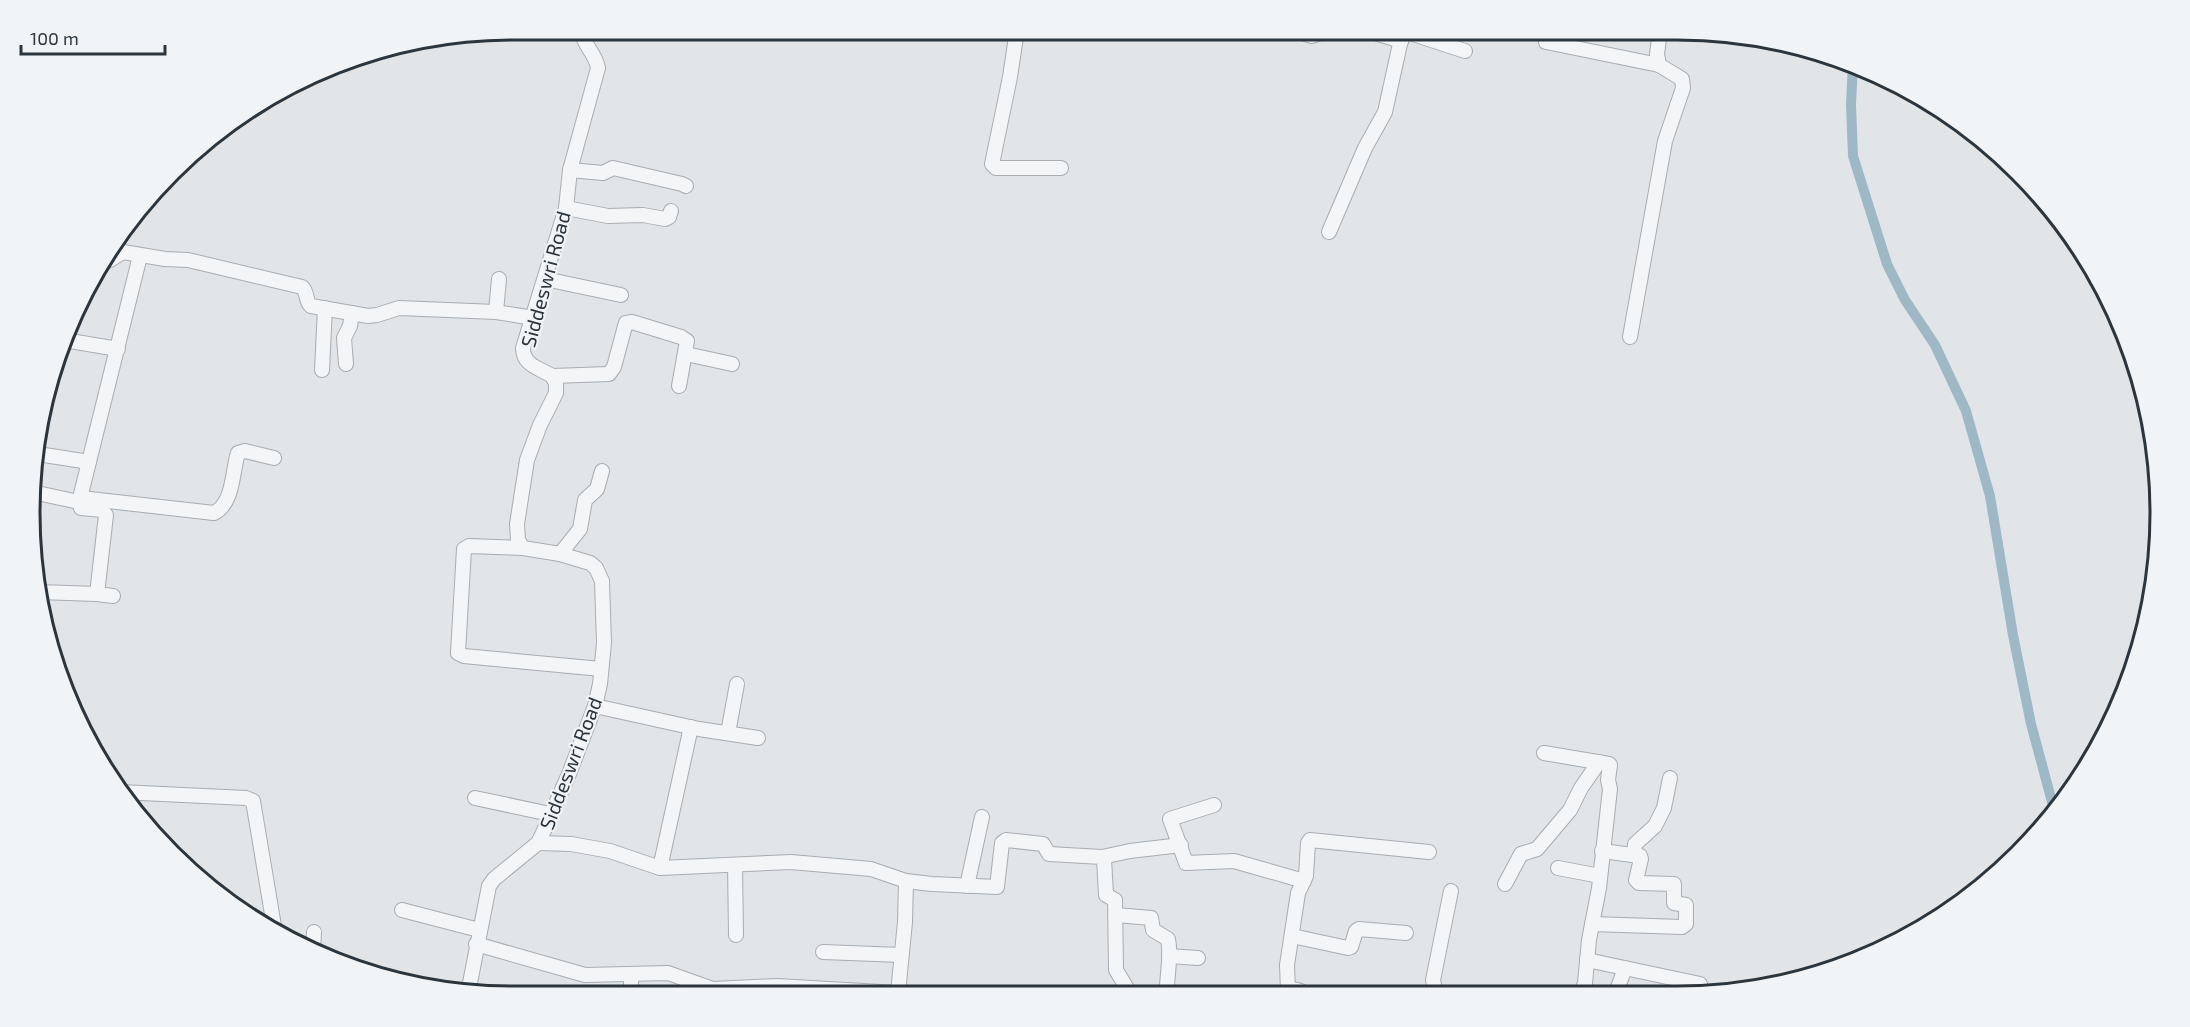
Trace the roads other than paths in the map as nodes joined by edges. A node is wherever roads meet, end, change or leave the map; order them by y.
1 (583, 40) edge
2 (1016, 40) edge
3 (1402, 40) edge
4 (1425, 40) edge
5 (1546, 40) edge
6 (1659, 40) edge
7 (1465, 51) dead end
8 (1659, 65) junction
9 (1061, 168) dead end
10 (570, 170) junction
11 (686, 186) dead end
12 (566, 208) junction
13 (671, 211) dead end
14 (1329, 232) dead end
15 (117, 256) edge
16 (140, 256) junction
17 (499, 279) dead end
18 (546, 279) junction
19 (621, 295) dead end
20 (325, 308) junction
21 (496, 312) junction
22 (352, 313) junction
23 (533, 318) junction
24 (1630, 337) dead end
25 (73, 342) edge
26 (118, 349) junction
27 (686, 354) junction
28 (732, 363) dead end
29 (346, 364) dead end
30 (322, 370) dead end
31 (552, 376) junction
32 (679, 386) dead end
33 (45, 455) edge
34 (274, 458) dead end
35 (89, 462) junction
36 (602, 471) dead end
37 (41, 494) edge
38 (80, 500) junction
39 (523, 548) junction
40 (560, 554) junction
41 (48, 592) edge
42 (97, 594) junction
43 (113, 596) dead end
44 (601, 669) junction
45 (737, 684) dead end
46 (595, 706) junction
47 (691, 727) junction
48 (728, 734) junction
49 (758, 738) dead end
50 (1544, 753) dead end
51 (1599, 762) junction
52 (1670, 778) dead end
53 (132, 793) edge
54 (475, 798) dead end
55 (1214, 805) dead end
56 (550, 814) junction
57 (982, 817) dead end
58 (538, 843) junction
59 (1181, 845) junction
60 (1602, 851) junction
61 (1429, 852) dead end
62 (1634, 855) junction
63 (1102, 857) junction
64 (735, 865) junction
65 (660, 868) junction
66 (1558, 868) dead end
67 (1600, 876) junction
68 (906, 880) junction
69 (1304, 881) junction
70 (1505, 884) dead end
71 (968, 886) junction
72 (1451, 891) dead end
73 (402, 910) dead end
74 (1116, 915) junction
75 (273, 921) edge
76 (1592, 924) junction
77 (314, 932) dead end
78 (1406, 933) dead end
79 (736, 935) dead end
80 (1292, 936) junction
81 (478, 937) junction
82 (313, 942) edge
83 (823, 952) dead end
84 (901, 955) junction
85 (1169, 956) junction
86 (1198, 958) dead end
87 (1587, 960) junction
88 (1625, 968) junction
89 (631, 974) junction
90 (470, 984) edge
91 (1700, 984) dead end
92 (631, 986) edge
93 (700, 986) edge
94 (904, 986) edge
95 (1126, 986) edge
96 (1167, 986) edge
97 (1286, 986) edge
98 (1434, 986) edge
99 (1584, 986) edge
100 (1619, 986) edge

1 - 10 street, Siddeswri Road
2 - 9 street
3 - 14 street
4 - 7 street
5 - 8 street
6 - 8 street
8 - 24 street
10 - 11 street
10 - 12 street, Siddeswri Road
12 - 13 street
12 - 18 street, Siddeswri Road
15 - 16 street
16 - 20 street
16 - 26 street
17 - 21 street
18 - 19 street
18 - 23 street, Siddeswri Road
20 - 22 street
20 - 30 street
21 - 22 street
21 - 23 street
22 - 29 street
23 - 31 street, Siddeswri Road
25 - 26 street
26 - 35 street
27 - 28 street
27 - 31 street
27 - 32 street
31 - 39 street
33 - 35 street
34 - 38 street
35 - 38 street
36 - 40 street
37 - 38 street
38 - 42 street
39 - 40 street, Siddeswri Road
39 - 44 street, Siddeswri Road
40 - 44 street, Siddeswri Road
41 - 42 street
42 - 43 street
44 - 46 street, Siddeswri Road
45 - 48 street
46 - 47 street
46 - 56 street, Siddeswri Road
47 - 48 street
47 - 65 street
48 - 49 street
50 - 51 street
51 - 60 street
51 - 70 street
52 - 62 street
53 - 75 street
54 - 56 street
55 - 59 street
56 - 58 street, Siddeswri Road
57 - 71 street
58 - 65 street
58 - 81 street, Siddeswri Road
59 - 63 street
59 - 69 street
60 - 62 street
60 - 67 street
61 - 69 street
62 - 76 street
63 - 71 street
63 - 74 street
64 - 65 street
64 - 68 street
64 - 79 street
66 - 67 street
67 - 76 street
68 - 71 street
68 - 84 street
69 - 80 street
72 - 98 street
73 - 81 street
74 - 85 street
74 - 95 street
76 - 87 street
77 - 82 street
78 - 80 street
80 - 97 street
81 - 89 street
81 - 90 street, Siddeswri Road
83 - 84 street
84 - 94 street
85 - 86 street
85 - 96 street
87 - 88 street
87 - 99 street
88 - 91 street
88 - 100 street
89 - 92 street
89 - 93 street

